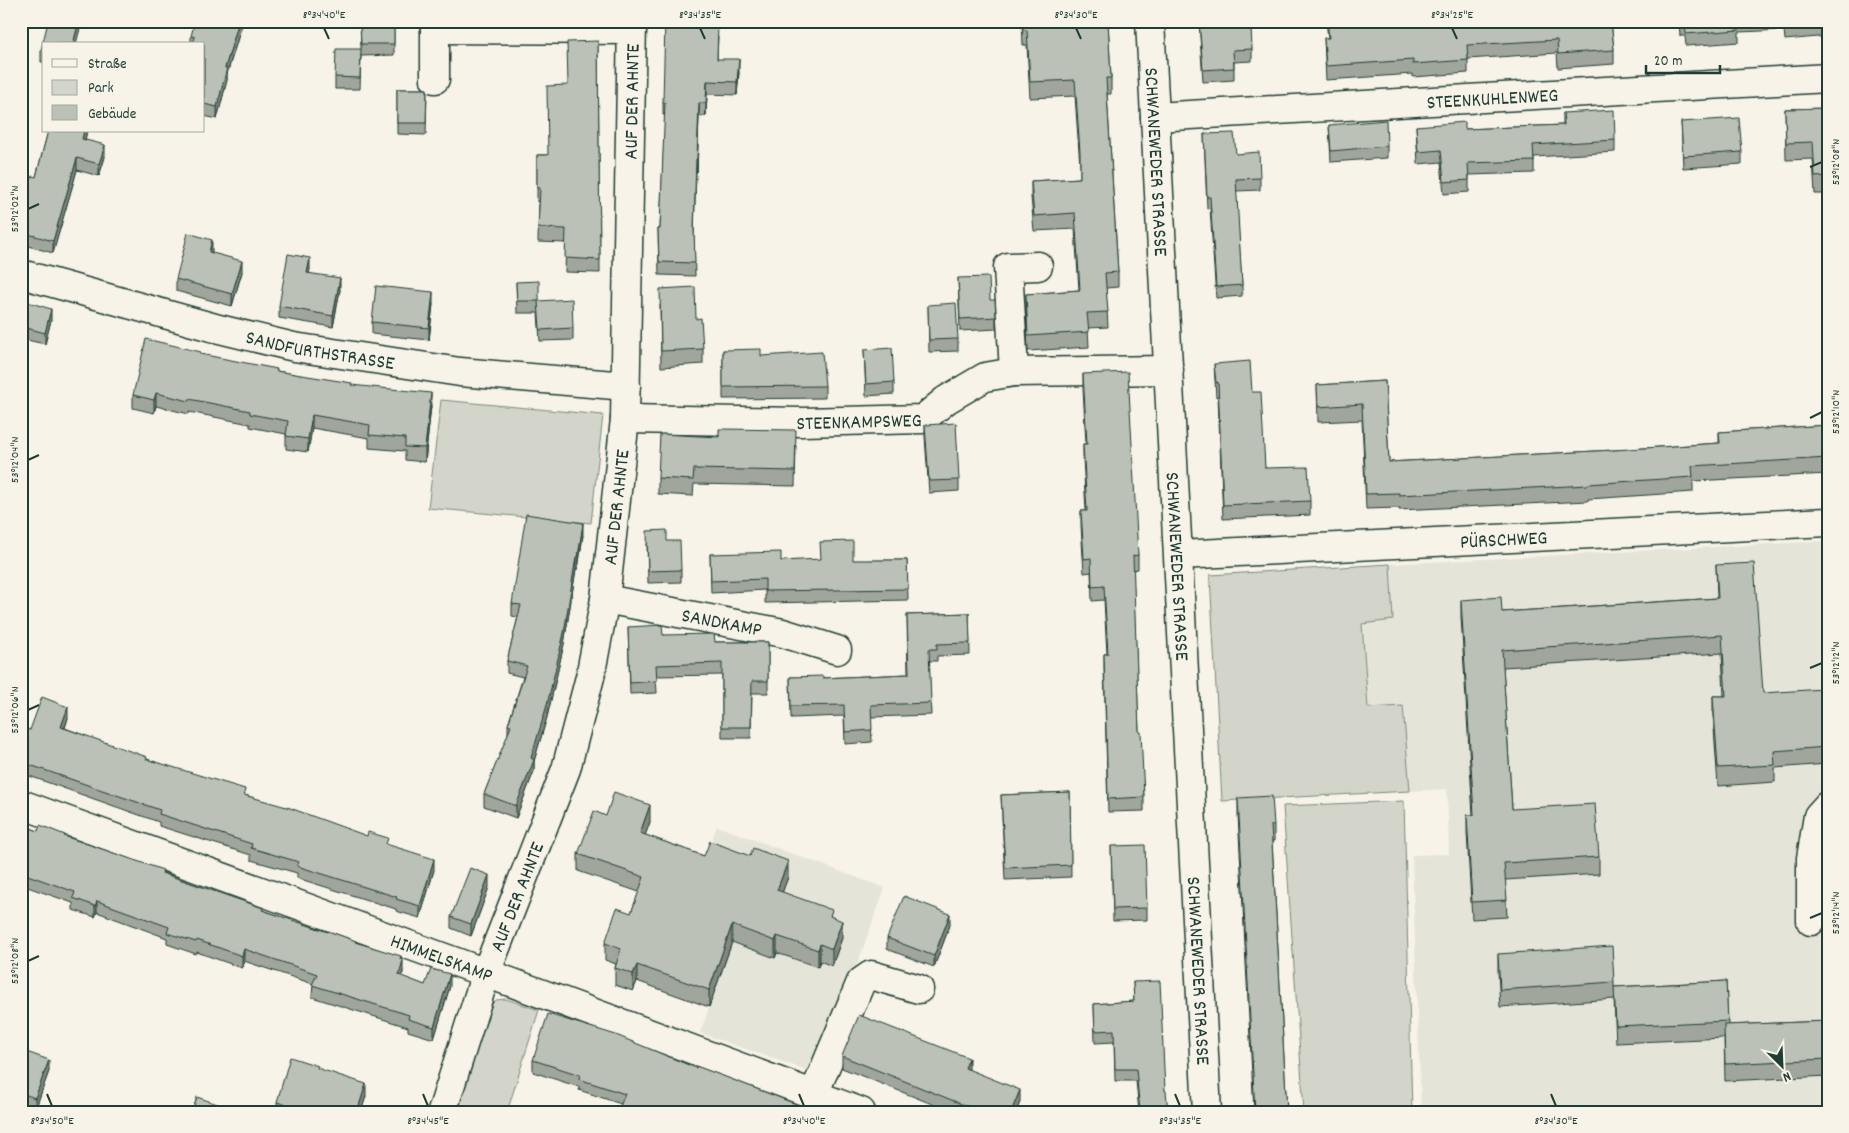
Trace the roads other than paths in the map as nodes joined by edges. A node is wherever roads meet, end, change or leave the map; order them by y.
1 (1150, 21) edge
2 (435, 25) edge
3 (632, 25) edge
4 (1828, 78) edge
5 (435, 79) dead end
6 (1155, 117) junction
7 (1038, 266) dead end
8 (21, 274) edge
9 (1169, 370) junction
10 (1014, 372) junction
11 (626, 386) junction
12 (625, 419) junction
13 (1828, 522) edge
14 (1179, 555) junction
15 (605, 600) junction
16 (837, 650) dead end
17 (21, 804) edge
18 (1828, 806) edge
19 (1811, 921) dead end
20 (486, 973) junction
21 (918, 989) dead end
22 (814, 1094) junction
23 (442, 1112) edge
24 (861, 1112) edge
25 (1207, 1112) edge

1 - 6 street, SCHWANEWEDER STRASSE
2 - 3 street
2 - 5 street
3 - 11 street, AUF DER AHNTE
4 - 6 street, STEENKUHLENWEG
6 - 9 street, SCHWANEWEDER STRASSE
7 - 10 street
8 - 11 street, SANDFURTHSTRASSE
9 - 10 street, STEENKAMPSWEG
9 - 14 street, SCHWANEWEDER STRASSE
10 - 12 street, STEENKAMPSWEG
11 - 12 street, AUF DER AHNTE
12 - 15 street, AUF DER AHNTE
13 - 14 street, PÜRSCHWEG
14 - 25 street, SCHWANEWEDER STRASSE
15 - 16 street, SANDKAMP
15 - 20 street, AUF DER AHNTE
17 - 20 street, HIMMELSKAMP
18 - 19 street
20 - 22 street, HIMMELSKAMP
20 - 23 street, AUF DER AHNTE
21 - 22 street
22 - 24 street, HIMMELSKAMP

